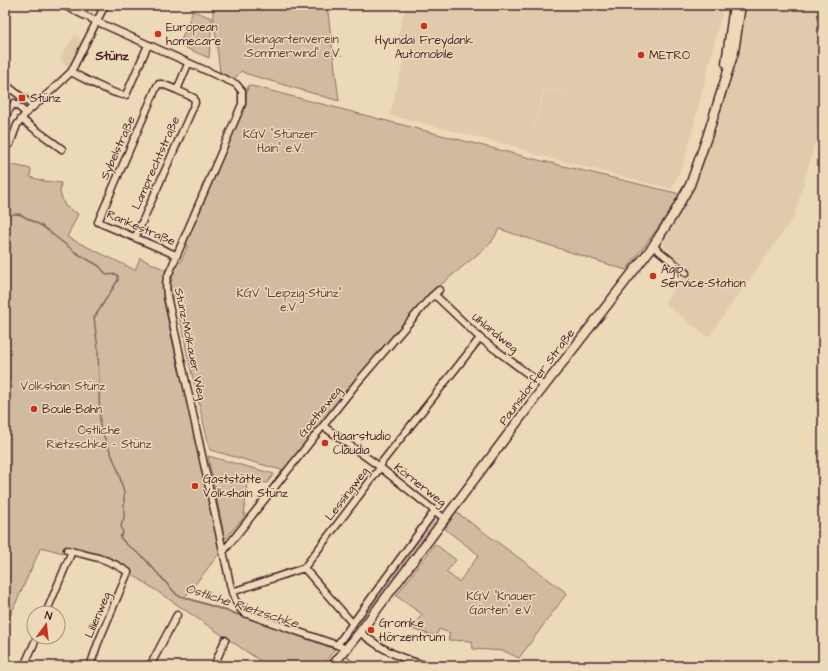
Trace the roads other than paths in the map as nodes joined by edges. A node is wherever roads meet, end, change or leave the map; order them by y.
1 (63, 5) edge
2 (105, 5) edge
3 (734, 5) edge
4 (741, 5) edge
5 (96, 22) junction
6 (148, 45) junction
7 (188, 64) junction
8 (71, 72) junction
9 (724, 82) junction
10 (5, 84) edge
11 (177, 90) junction
12 (33, 106) junction
13 (26, 113) junction
14 (5, 116) edge
15 (21, 119) junction
16 (10, 144) dead end
17 (62, 149) dead end
18 (98, 222) joint
19 (135, 238) junction
20 (653, 246) junction
21 (176, 255) junction
22 (686, 273) dead end
23 (439, 290) dead end
24 (433, 296) junction
25 (480, 338) junction
26 (544, 386) junction
27 (323, 426) junction
28 (380, 468) junction
29 (434, 512) junction
30 (445, 519) junction
31 (223, 552) junction
32 (304, 568) junction
33 (232, 592) junction
34 (49, 605) edge
35 (178, 615) dead end
36 (353, 624) junction
37 (360, 632) junction
38 (225, 640) dead end
39 (33, 645) edge
40 (338, 645) junction
41 (346, 649) junction
42 (24, 666) edge
43 (90, 666) edge
44 (150, 666) edge
45 (214, 666) edge
46 (332, 666) edge
47 (428, 666) edge

1 - 5 street
2 - 5 street
3 - 9 main road, Paunsdorfer Straße
4 - 9 main road, Paunsdorfer Straße
5 - 6 street
5 - 8 street
6 - 7 street
6 - 8 street
7 - 11 street
7 - 21 street, Stünz-Mölkauer Weg
8 - 12 street
9 - 20 main road, Paunsdorfer Straße
10 - 12 street
11 - 18 street, Sybelstraße
11 - 19 street, Lamprechtstraße
12 - 13 street
13 - 14 street
13 - 15 street
15 - 16 street
15 - 17 street
18 - 19 street, Rankestraße
19 - 21 street, Rankestraße
20 - 22 street
20 - 26 main road, Paunsdorfer Straße
21 - 31 street, Stünz-Mölkauer Weg
23 - 24 street, Goetheweg
24 - 25 street, Uhlandweg
24 - 27 street, Goetheweg
25 - 26 street, Uhlandweg
25 - 28 street, Lessingweg
26 - 30 main road, Paunsdorfer Straße
27 - 28 street, Körnerweg
27 - 31 street, Goetheweg
28 - 29 street, Körnerweg
28 - 32 street, Lessingweg
29 - 30 street, Körnerweg
29 - 36 street
30 - 37 main road, Paunsdorfer Straße
31 - 33 street, Stünz-Mölkauer Weg
32 - 33 street
32 - 36 street
33 - 40 street, Stünz-Mölkauer Weg
34 - 43 street, Lilienweg
35 - 44 street
36 - 40 street
37 - 41 main road, Paunsdorfer Straße
37 - 47 street
38 - 45 street
39 - 42 street
40 - 41 street, Stünz-Mölkauer Weg
41 - 46 main road, Paunsdorfer Straße

